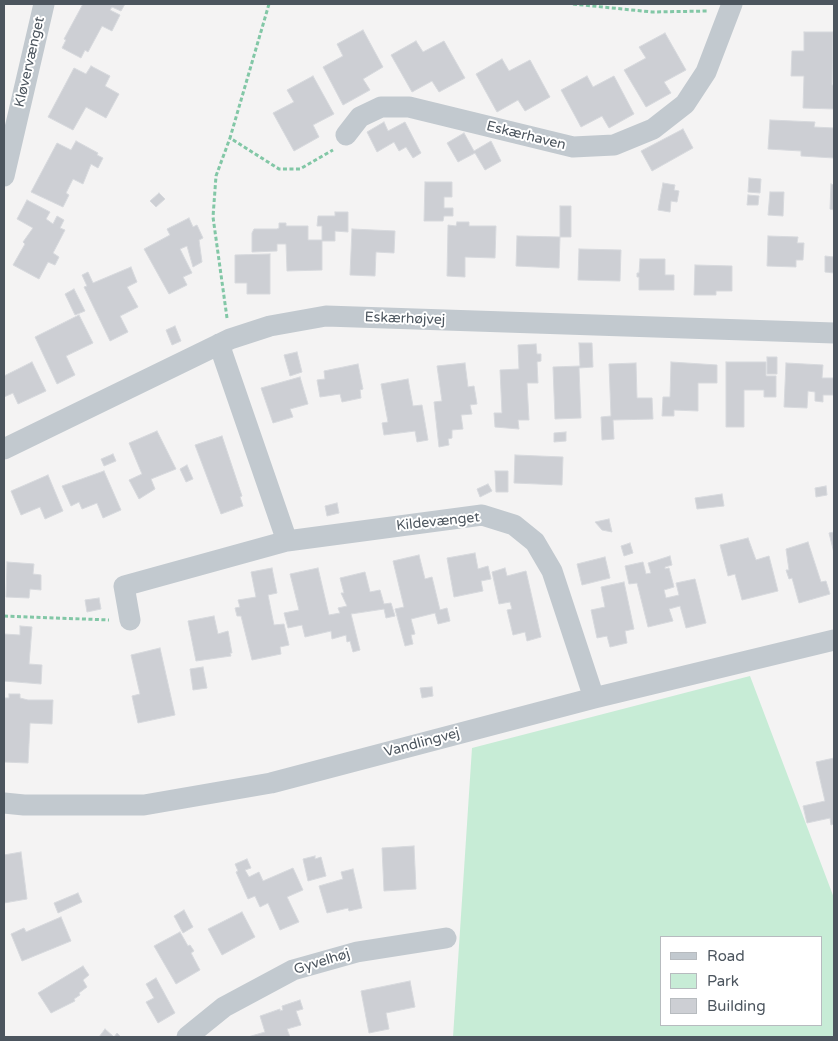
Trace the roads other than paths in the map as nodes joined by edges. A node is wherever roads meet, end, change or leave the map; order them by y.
1 (44, 4) edge
2 (731, 7) edge
3 (10, 116) edge
4 (346, 135) road end
5 (4, 176) edge
6 (834, 333) edge
7 (224, 341) junction
8 (4, 449) edge
9 (287, 541) junction
10 (130, 620) road end
11 (834, 640) edge
12 (594, 698) junction
13 (4, 803) edge
14 (446, 938) dead end
15 (187, 1037) edge

1 - 3 street, Kløvervænget
2 - 4 street, Eskærhaven
3 - 5 street, Kløvervænget
6 - 7 street, Eskærhøjvej
7 - 8 street, Eskærhøjvej
7 - 9 street
9 - 10 street, Kildevænget
9 - 12 street, Kildevænget
11 - 12 street, Vandlingvej
12 - 13 street, Vandlingvej
14 - 15 street, Gyvelhøj

